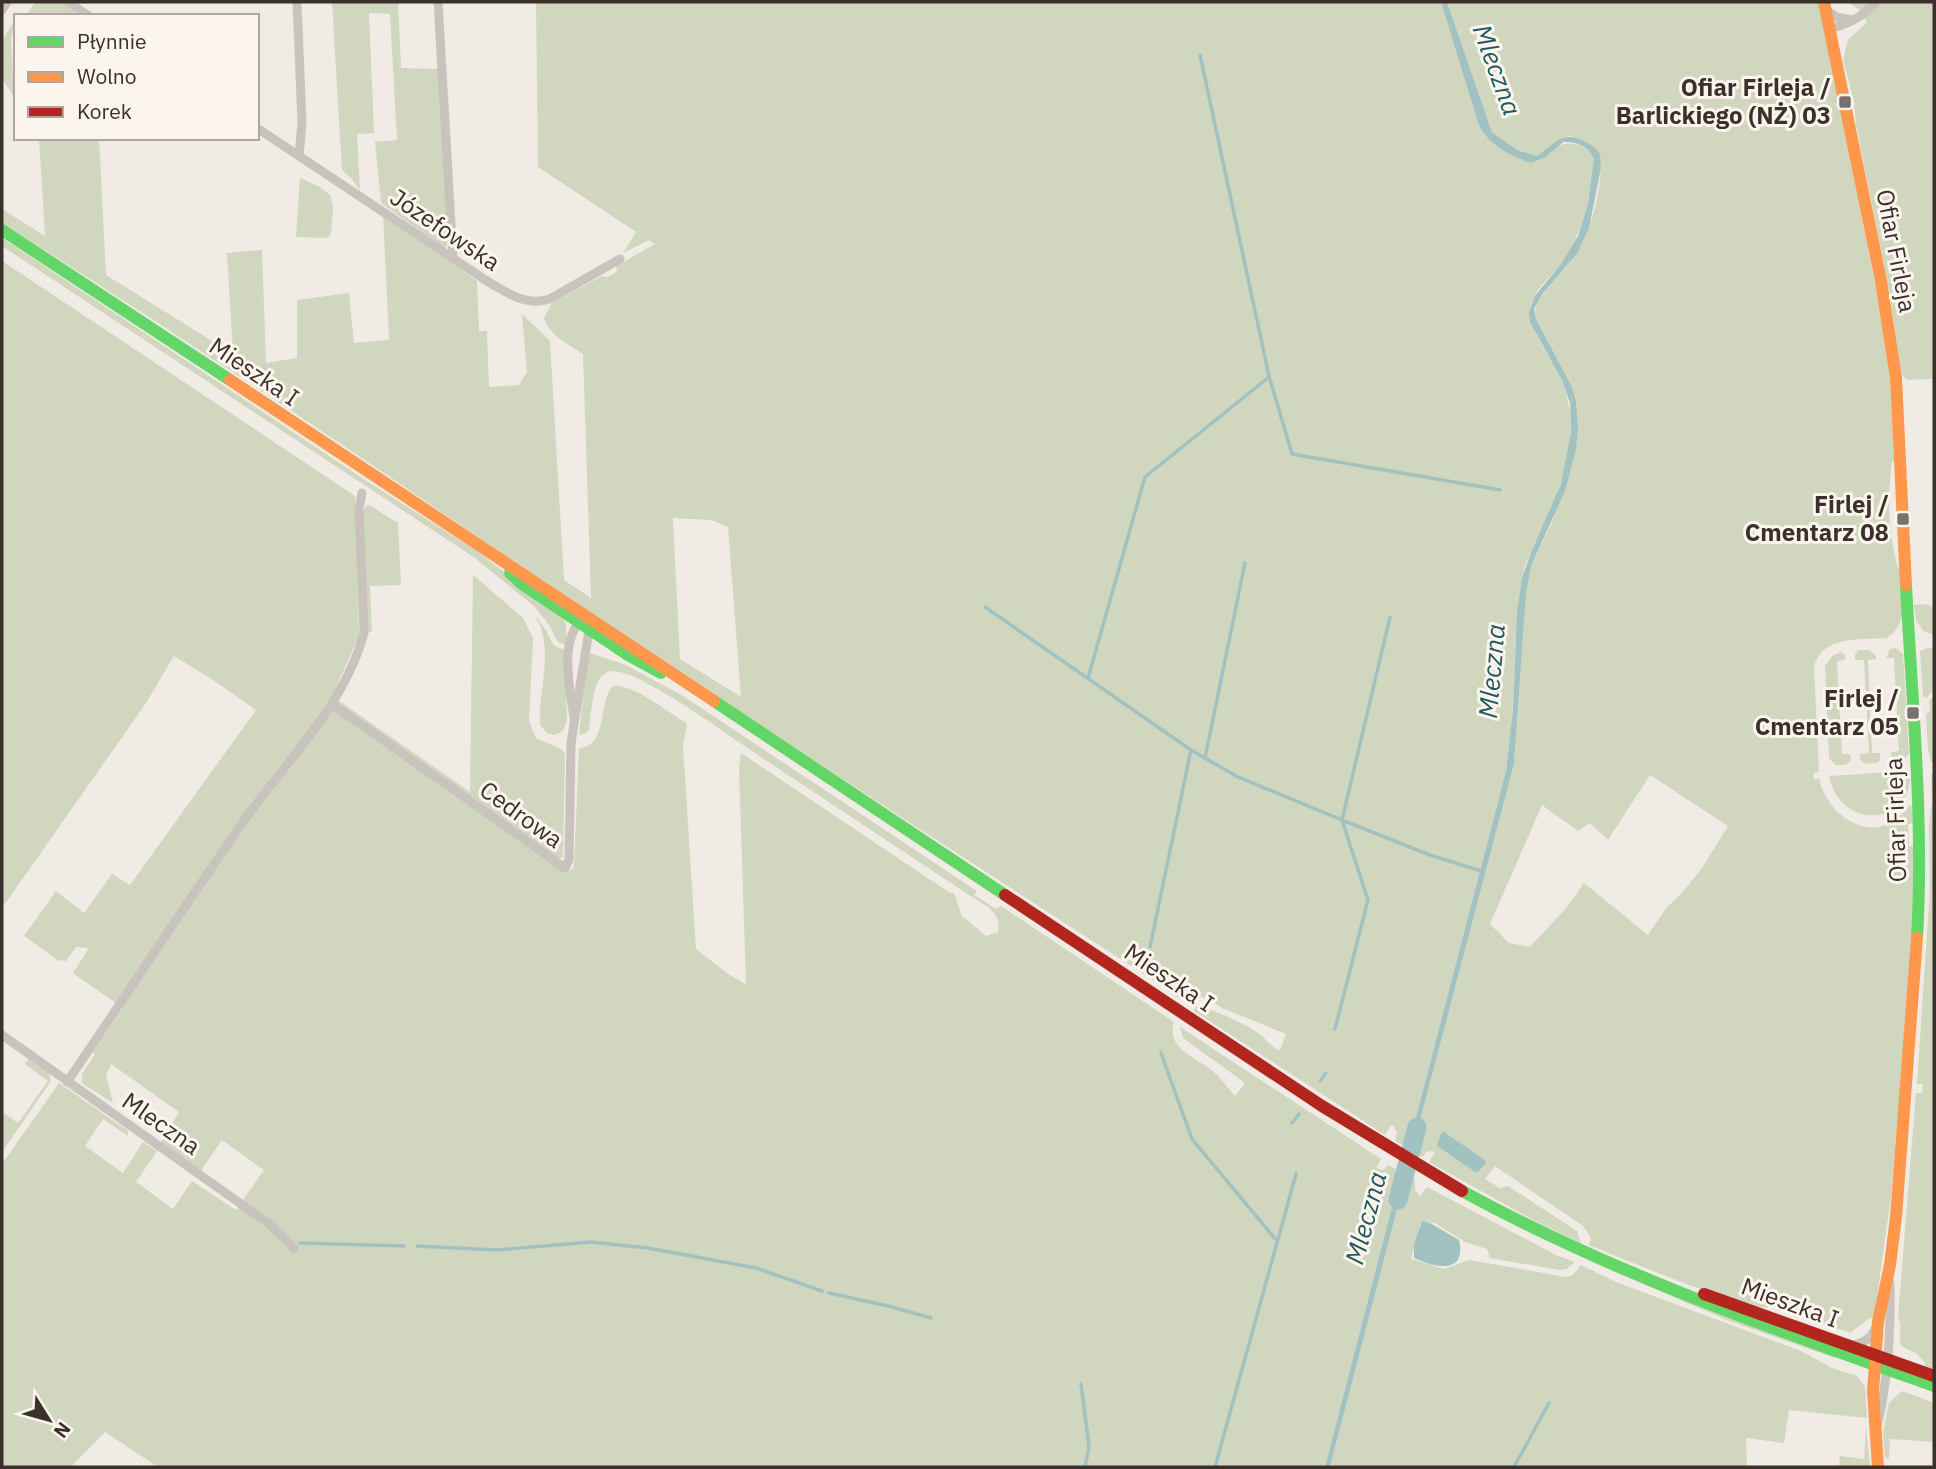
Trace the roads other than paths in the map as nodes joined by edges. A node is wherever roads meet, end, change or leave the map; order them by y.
1 (7, 2) edge
2 (68, 2) edge
3 (297, 2) edge
4 (438, 2) edge
5 (1876, 2) edge
6 (1825, 6) edge
7 (2, 10) edge
8 (86, 14) edge
9 (1854, 21) junction
10 (1829, 29) junction
11 (259, 129) edge
12 (299, 156) junction
13 (2, 230) edge
14 (453, 259) junction
15 (620, 259) dead end
16 (362, 493) dead end
17 (586, 622) junction
18 (605, 639) junction
19 (587, 645) junction
20 (700, 692) junction
21 (332, 704) junction
22 (574, 717) junction
23 (2, 1035) edge
24 (67, 1082) junction
25 (294, 1248) dead end
26 (1890, 1265) junction
27 (1630, 1271) junction
28 (1878, 1322) junction
29 (1844, 1345) junction
30 (1881, 1362) junction
31 (1932, 1382) edge
32 (1878, 1467) edge

1 - 7 street
2 - 8 street
3 - 12 street
4 - 14 street
5 - 9 street
6 - 9 street
6 - 10 street, Ofiar Firleja
9 - 10 street
10 - 26 street, Ofiar Firleja
11 - 12 street, Józefowska
12 - 14 street, Józefowska
13 - 17 street, Mieszka I
14 - 15 street, Józefowska
16 - 21 street
17 - 18 street, Mieszka I
17 - 19 street, Cedrowa
17 - 20 street, Mieszka I
17 - 22 street, Cedrowa
18 - 19 street
18 - 20 street, Mieszka I
19 - 22 street, Cedrowa
20 - 27 street, Mieszka I
21 - 22 street, Cedrowa
21 - 24 street
23 - 24 street, Mleczna
24 - 25 street, Mleczna
26 - 28 street, Ofiar Firleja
26 - 30 street, Ofiar Firleja
27 - 29 street, Mieszka I
27 - 30 street, Mieszka I
28 - 29 street
28 - 30 street, Ofiar Firleja
29 - 30 street, Mieszka I
30 - 31 street
30 - 32 street, Ofiar Firleja

